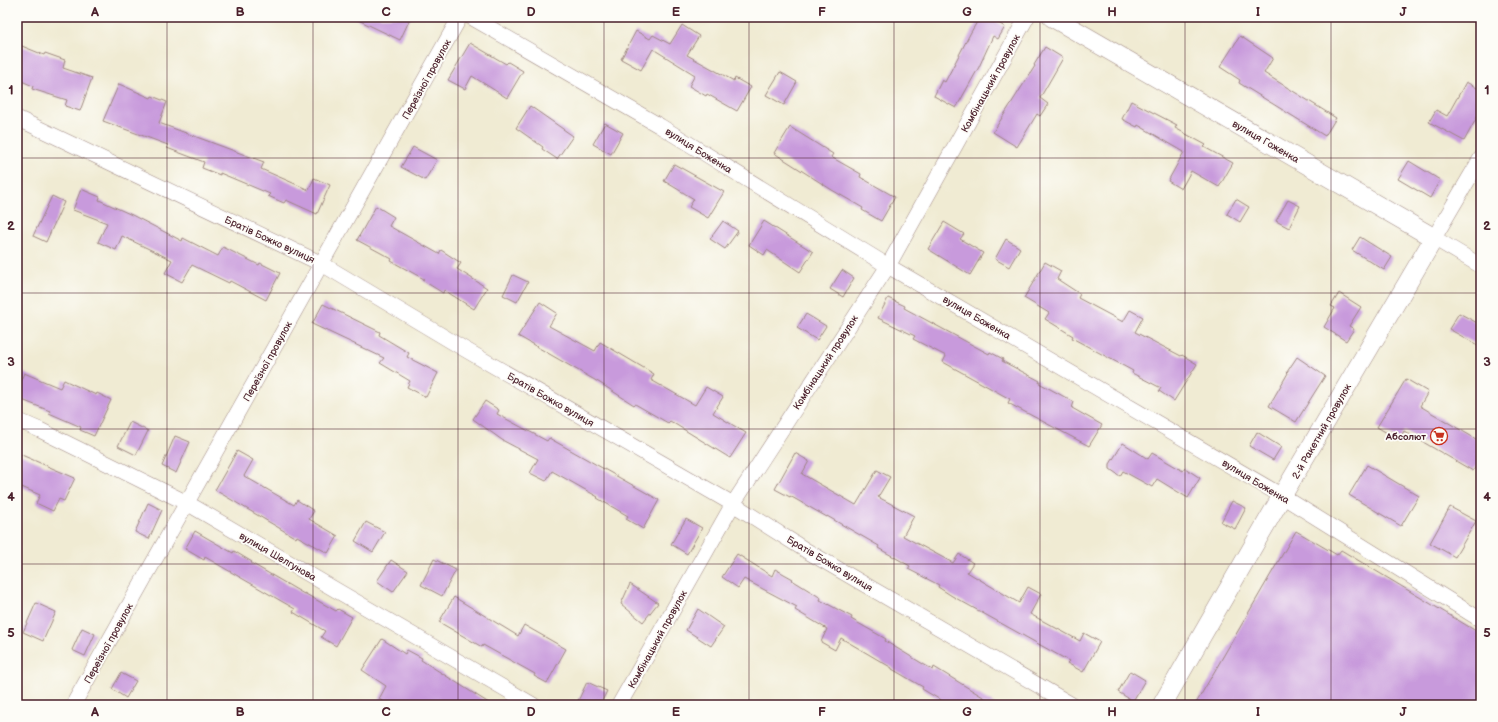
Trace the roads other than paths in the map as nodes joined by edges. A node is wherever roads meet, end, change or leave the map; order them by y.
1 (460, 17) edge
2 (471, 17) edge
3 (1027, 17) edge
4 (1052, 17) edge
5 (17, 118) edge
6 (1481, 158) edge
7 (1434, 238) junction
8 (322, 264) junction
9 (888, 266) junction
10 (1481, 266) edge
11 (17, 420) edge
12 (1282, 496) junction
13 (187, 503) junction
14 (733, 504) junction
15 (1481, 620) edge
16 (73, 705) edge
17 (533, 705) edge
18 (619, 705) edge
19 (1072, 705) edge
20 (1162, 705) edge

1 - 8 street, Переїзної провулок
2 - 9 street, вулиця Боженка
3 - 9 street, Комбінацький провулок
4 - 7 street, вулиця Гоженка
5 - 8 street, Братів Божко вулиця
6 - 7 street, 2-й Ракетний провулок
7 - 10 street, вулиця Гоженка
7 - 12 street, 2-й Ракетний провулок
8 - 13 street, Переїзної провулок
8 - 14 street, Братів Божко вулиця
9 - 12 street, вулиця Боженка
9 - 14 street, Комбінацький провулок
11 - 13 street, вулиця Шелгунова
12 - 15 street, вулиця Боженка
12 - 20 street, 2-й Ракетний провулок
13 - 16 street, Переїзної провулок
13 - 17 street, вулиця Шелгунова
14 - 18 street, Комбінацький провулок
14 - 19 street, Братів Божко вулиця

